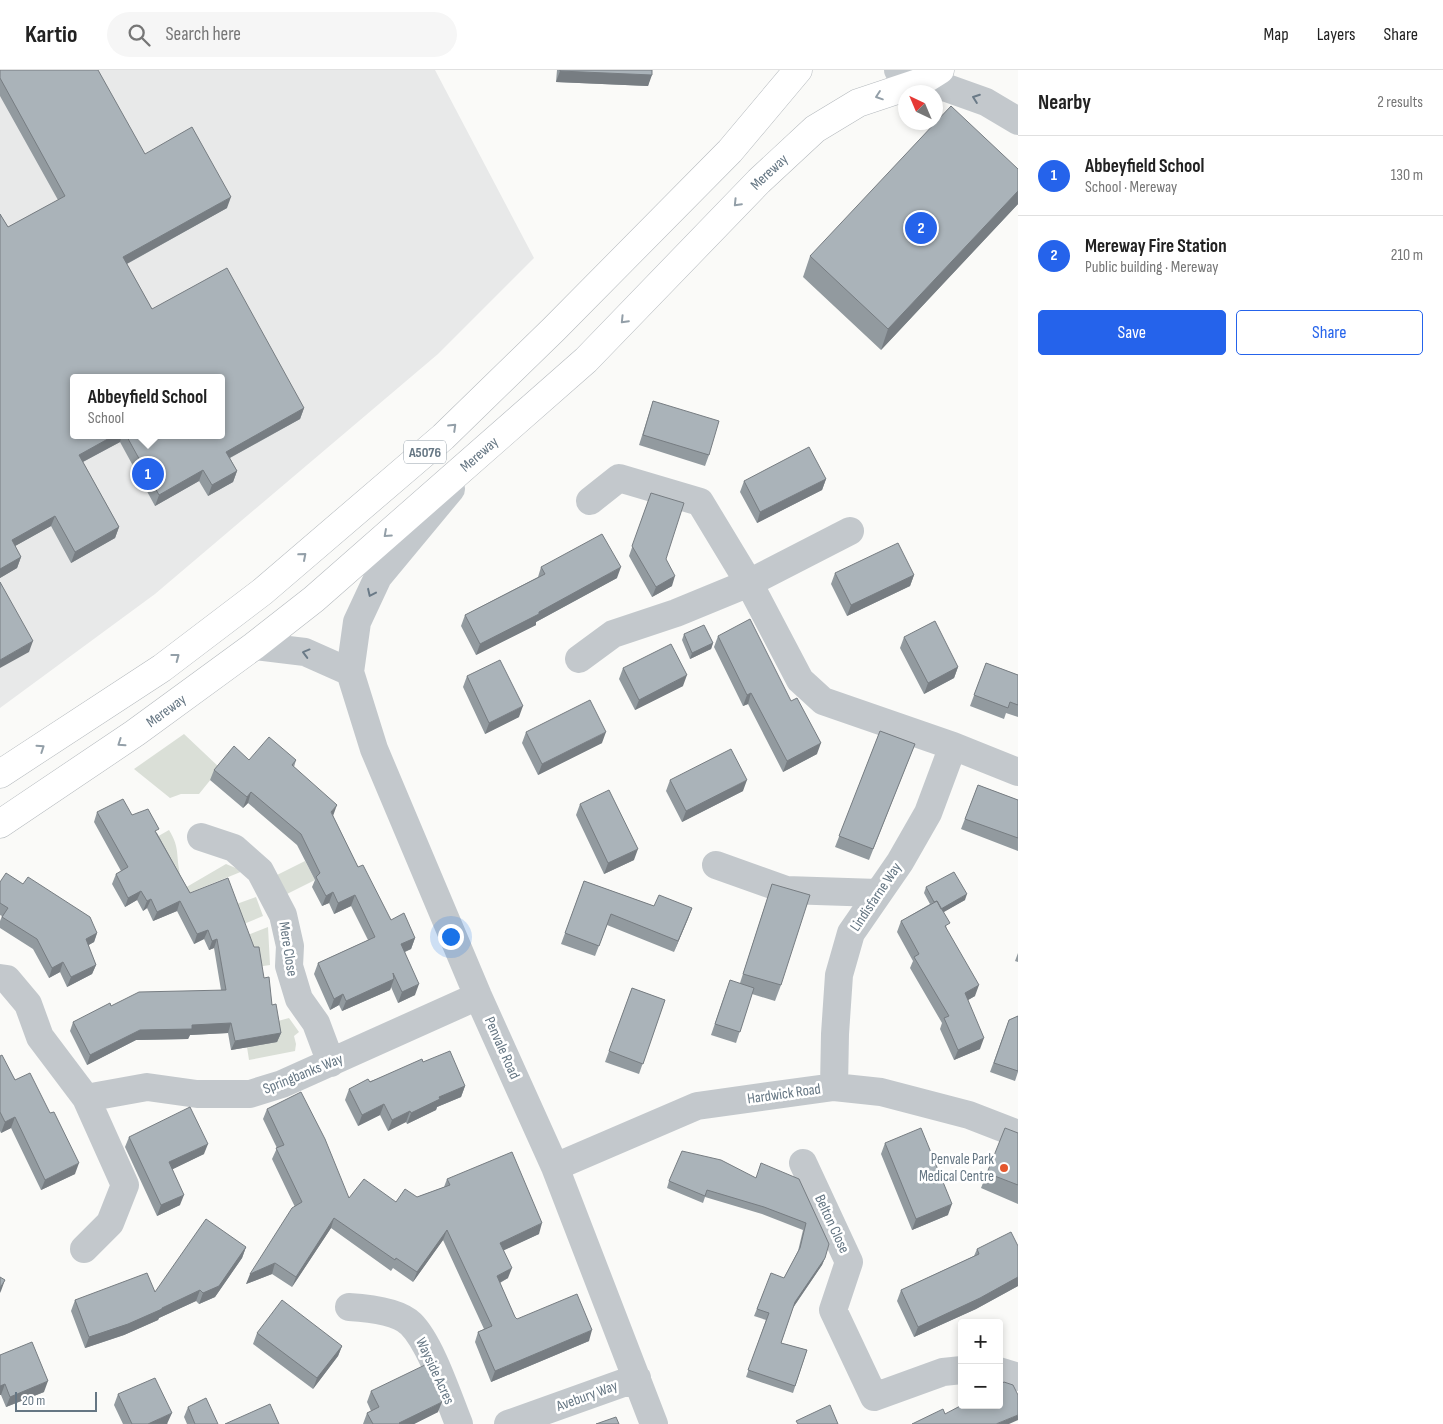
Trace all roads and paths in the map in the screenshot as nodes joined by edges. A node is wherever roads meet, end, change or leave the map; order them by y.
1 (798, 70) edge
2 (919, 74) edge
3 (1018, 121) edge
4 (488, 445) junction
5 (590, 502) dead end
6 (850, 531) dead end
7 (749, 583) junction
8 (254, 646) junction
9 (579, 660) dead end
10 (350, 672) junction
11 (953, 746) junction
12 (1018, 772) edge
13 (0, 774) edge
14 (0, 824) edge
15 (201, 838) dead end
16 (716, 865) dead end
17 (878, 893) junction
18 (0, 978) edge
19 (478, 996) junction
20 (331, 1063) junction
21 (834, 1087) junction
22 (86, 1098) junction
23 (1018, 1134) edge
24 (803, 1163) dead end
25 (555, 1167) junction
26 (84, 1249) dead end
27 (349, 1307) dead end
28 (958, 1370) edge
29 (1003, 1372) edge
30 (1018, 1377) edge
31 (637, 1378) junction
32 (459, 1424) edge
33 (508, 1424) edge
34 (654, 1424) edge

13 -> 1 highway, A5076
3 -> 2 street
2 -> 4 highway, Mereway / A5076
4 -> 8 highway, Mereway / A5076
4 -> 10 street
5 - 7 street
6 - 7 street
7 - 9 street
7 - 11 street
10 -> 8 street
8 -> 14 highway, Mereway / A5076
10 - 19 street, Penvale Road
11 - 12 street
11 - 17 street, Lindisfarne Way
15 - 20 street, Mere Close
16 - 17 street
17 - 21 street, Lindisfarne Way
18 - 22 street
19 - 20 street, Springbanks Way
19 - 25 street, Penvale Road
20 - 22 street, Springbanks Way
21 - 23 street, Hardwick Road
21 - 25 street, Hardwick Road
22 - 26 street
24 - 28 street, Belton Close
25 - 31 street, Penvale Road
27 - 32 street, Wayside Acres
29 - 30 street
31 - 33 street, Avebury Way
31 - 34 street, Penvale Road

